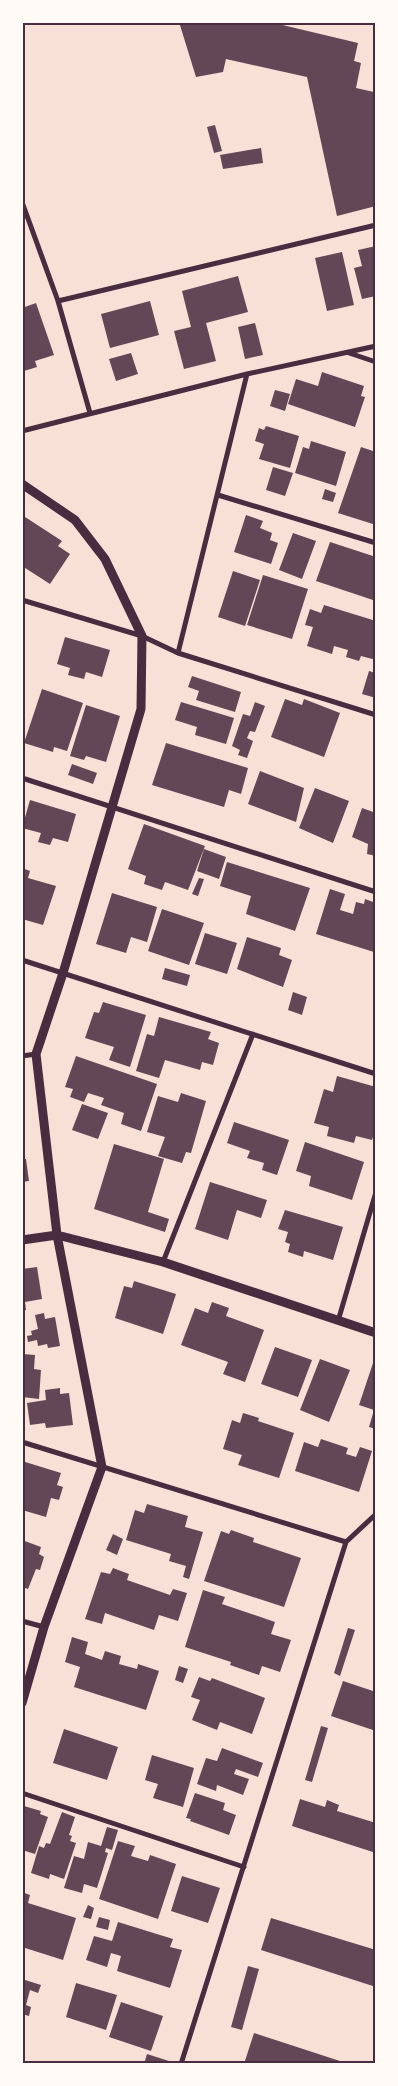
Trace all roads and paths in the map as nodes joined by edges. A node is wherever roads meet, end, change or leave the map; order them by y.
1 (22, 202) edge
2 (376, 225) edge
3 (58, 301) junction
4 (376, 346) edge
5 (348, 353) junction
6 (376, 362) edge
7 (247, 374) junction
8 (90, 413) junction
9 (22, 431) edge
10 (22, 484) edge
11 (218, 495) junction
12 (376, 543) edge
13 (22, 600) edge
14 (142, 636) junction
15 (178, 653) junction
16 (376, 715) edge
17 (22, 778) edge
18 (113, 807) junction
19 (376, 892) edge
20 (22, 960) edge
21 (63, 974) junction
22 (253, 1034) junction
23 (36, 1054) junction
24 (22, 1056) edge
25 (376, 1074) edge
26 (376, 1192) edge
27 (57, 1235) junction
28 (22, 1240) edge
29 (163, 1262) junction
30 (338, 1321) junction
31 (376, 1333) edge
32 (22, 1442) edge
33 (102, 1466) junction
34 (376, 1514) edge
35 (346, 1542) junction
36 (22, 1620) edge
37 (44, 1627) junction
38 (22, 1703) edge
39 (22, 1793) edge
40 (244, 1867) junction
41 (181, 2064) edge

1 - 3 street
2 - 3 street
3 - 8 street
4 - 5 street
5 - 6 street
5 - 7 street
7 - 8 street
7 - 11 street
8 - 9 street
10 - 14 street
11 - 12 street
11 - 15 street
13 - 14 street
14 - 15 street
14 - 18 street
15 - 16 street
17 - 18 street
18 - 19 street
18 - 21 street
20 - 21 street
21 - 22 street
21 - 23 street
22 - 25 street
22 - 29 street
23 - 24 street
23 - 27 street
26 - 30 street
27 - 28 street
27 - 29 street
27 - 33 street
29 - 30 street
30 - 31 street
32 - 33 street
33 - 35 street
33 - 37 street
34 - 35 street
35 - 40 street
36 - 37 street
37 - 38 street
39 - 40 street
40 - 41 street

